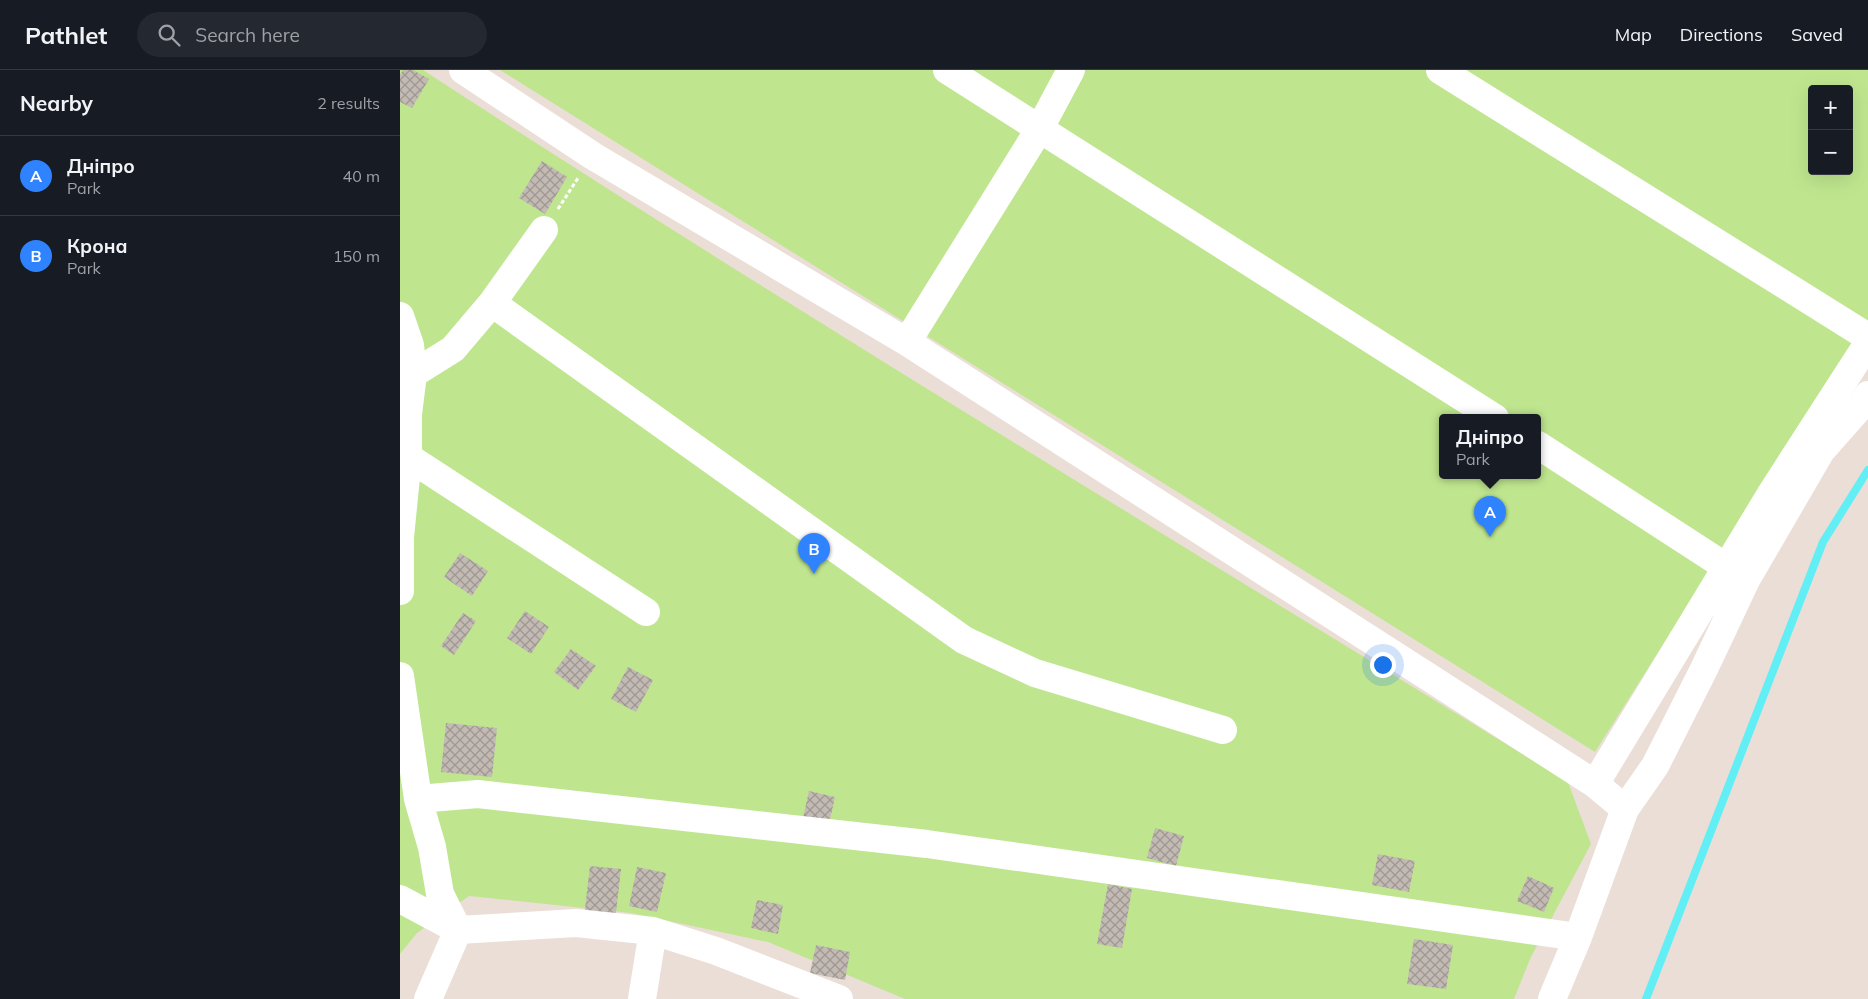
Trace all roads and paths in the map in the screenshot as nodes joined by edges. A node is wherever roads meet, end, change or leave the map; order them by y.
1 (462, 70) edge
2 (947, 70) edge
3 (1071, 70) edge
4 (1440, 70) edge
5 (1040, 128) junction
6 (593, 156) junction
7 (544, 230) joint
8 (492, 303) junction
9 (400, 316) edge
10 (1868, 337) edge
11 (907, 342) junction
12 (1868, 343) edge
13 (413, 374) junction
14 (1868, 395) edge
15 (1489, 414) edge
16 (1818, 420) junction
17 (1541, 448) edge
18 (1821, 450) junction
19 (408, 457) junction
20 (1736, 573) junction
21 (400, 591) edge
22 (646, 612) dead end
23 (400, 676) edge
24 (1223, 730) dead end
25 (1595, 784) junction
26 (418, 799) junction
27 (1626, 809) junction
28 (400, 899) edge
29 (458, 930) junction
30 (653, 931) junction
31 (1578, 937) junction
32 (428, 999) edge
33 (642, 999) edge
34 (839, 999) edge
35 (1552, 999) edge

1 - 6 street
2 - 5 street
3 - 5 street
4 - 10 street
5 - 11 street
5 - 15 street
6 - 7 path
6 - 11 street
7 - 8 street
8 - 13 street
8 - 24 street
9 - 13 street
11 - 25 street
12 - 16 street
13 - 19 street
14 - 18 street
16 - 18 street
16 - 20 street
17 - 20 street
18 - 20 street
19 - 21 street
19 - 22 street
20 - 25 street
20 - 27 street
23 - 26 street
25 - 27 street
26 - 29 street
26 - 31 street
27 - 31 street
28 - 29 street
29 - 30 street
29 - 32 street
30 - 33 street
30 - 34 street
31 - 35 street

